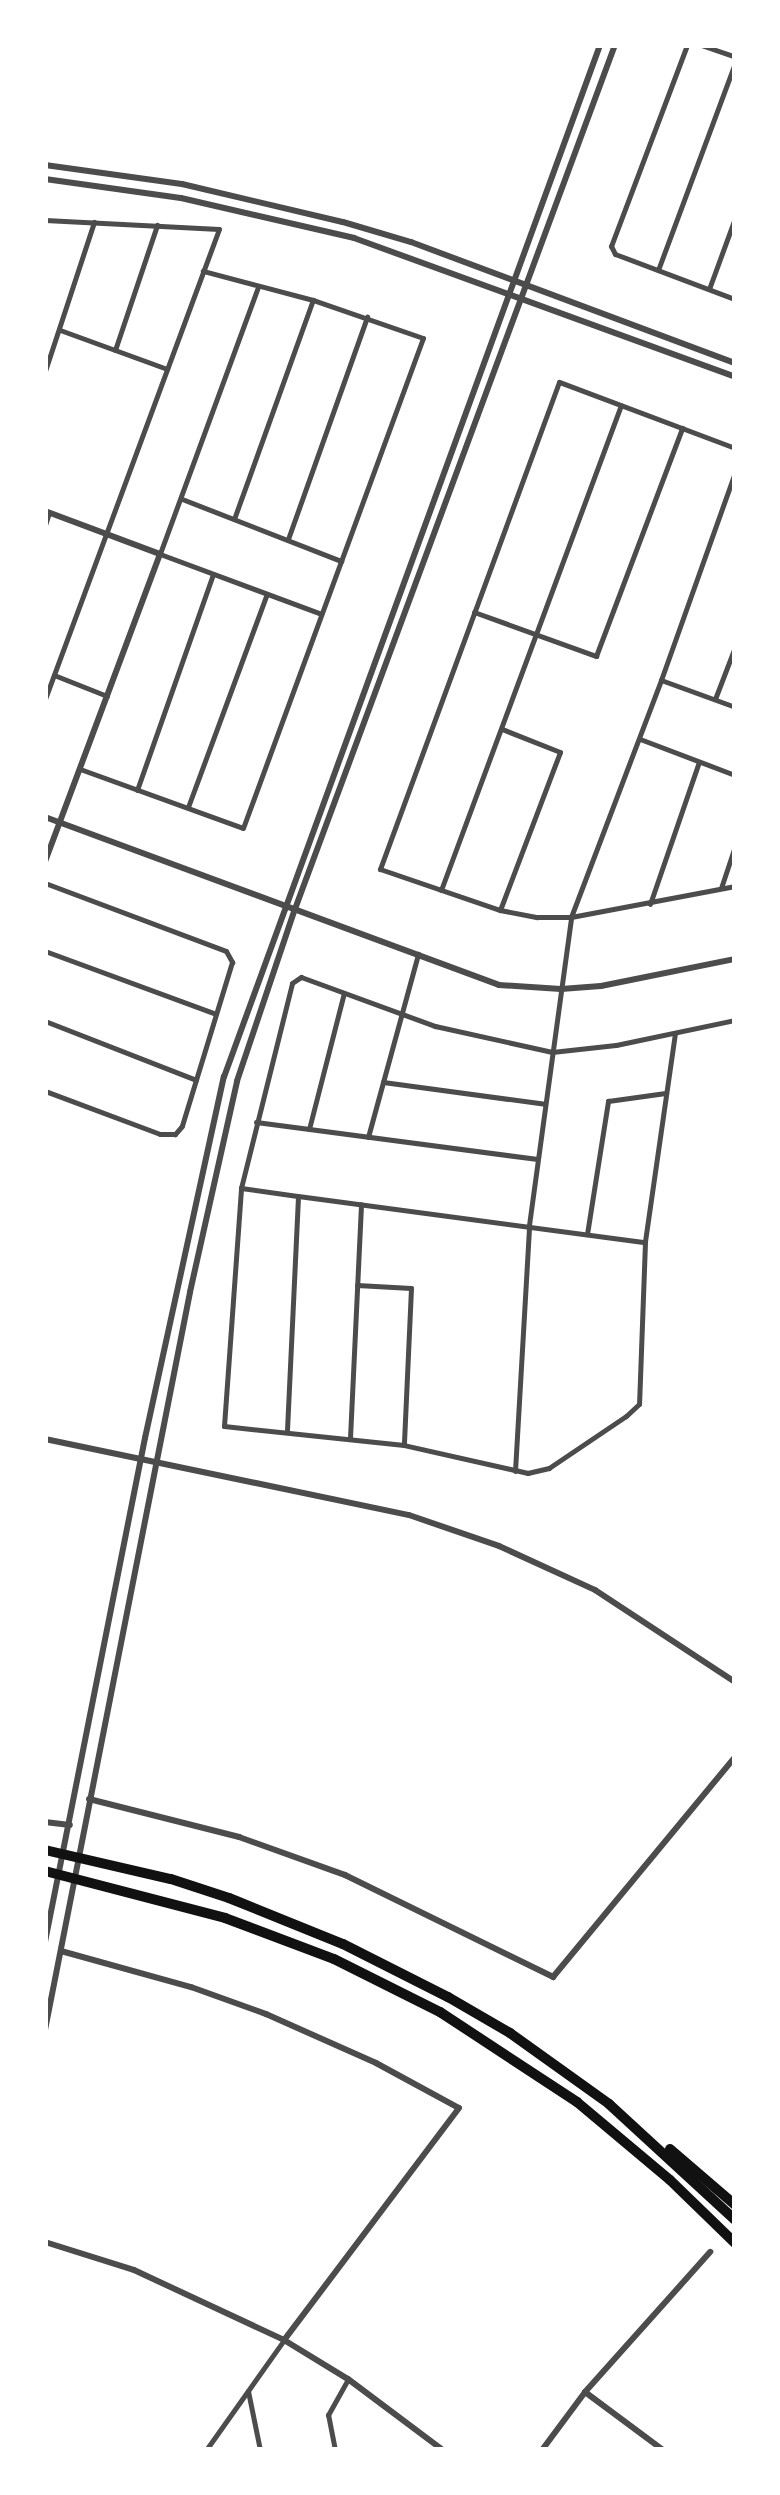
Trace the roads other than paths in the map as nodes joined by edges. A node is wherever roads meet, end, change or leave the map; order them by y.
1 (600, 45) edge
2 (614, 45) edge
3 (687, 45) edge
4 (701, 45) edge
5 (735, 60) edge
6 (45, 165) edge
7 (45, 179) edge
8 (735, 218) edge
9 (45, 220) edge
10 (94, 222) junction
11 (158, 225) junction
12 (658, 270) junction
13 (203, 271) junction
14 (512, 281) junction
15 (258, 286) junction
16 (525, 286) junction
17 (709, 290) junction
18 (508, 293) junction
19 (521, 298) junction
20 (735, 299) edge
21 (313, 300) junction
22 (367, 317) junction
23 (60, 330) junction
24 (115, 350) junction
25 (735, 363) edge
26 (167, 369) junction
27 (45, 371) edge
28 (735, 377) edge
29 (621, 405) junction
30 (682, 428) junction
31 (735, 448) edge
32 (735, 472) edge
33 (182, 499) junction
34 (47, 512) edge
35 (234, 519) junction
36 (45, 525) edge
37 (107, 534) junction
38 (288, 540) junction
39 (160, 554) junction
40 (341, 561) junction
41 (213, 574) junction
42 (267, 594) junction
43 (474, 612) junction
44 (321, 614) junction
45 (536, 634) junction
46 (735, 647) edge
47 (54, 676) junction
48 (661, 680) junction
49 (107, 696) junction
50 (716, 699) junction
51 (45, 700) edge
52 (735, 706) edge
53 (501, 728) junction
54 (640, 739) junction
55 (699, 762) junction
56 (80, 769) junction
57 (735, 775) edge
58 (137, 790) junction
59 (188, 808) junction
60 (45, 817) edge
61 (60, 822) junction
62 (735, 846) edge
63 (45, 862) edge
64 (45, 883) edge
65 (735, 886) edge
66 (720, 888) junction
67 (441, 890) junction
68 (650, 904) junction
69 (284, 905) junction
70 (295, 909) junction
71 (500, 910) junction
72 (571, 917) junction
73 (45, 951) edge
74 (418, 954) junction
75 (735, 958) edge
76 (561, 989) junction
77 (344, 992) junction
78 (216, 1014) junction
79 (400, 1014) junction
80 (735, 1020) edge
81 (45, 1021) edge
82 (675, 1032) junction
83 (552, 1052) junction
84 (196, 1080) junction
85 (382, 1082) junction
86 (45, 1091) edge
87 (666, 1093) junction
88 (545, 1104) junction
89 (256, 1122) junction
90 (308, 1129) junction
91 (368, 1137) junction
92 (538, 1159) junction
93 (241, 1188) junction
94 (298, 1196) junction
95 (362, 1204) junction
96 (528, 1225) junction
97 (587, 1234) junction
98 (644, 1242) junction
99 (357, 1285) junction
100 (287, 1430) junction
101 (350, 1438) junction
102 (45, 1439) edge
103 (404, 1445) junction
104 (142, 1458) junction
105 (156, 1462) junction
106 (515, 1471) junction
107 (735, 1682) edge
108 (735, 1757) edge
109 (88, 1798) junction
110 (45, 1822) edge
111 (69, 1830) junction
112 (45, 1850) edge
113 (45, 1871) edge
114 (45, 1942) edge
115 (60, 1951) junction
116 (45, 2030) edge
117 (609, 2104) junction
118 (735, 2206) edge
119 (735, 2220) edge
120 (45, 2242) edge
121 (735, 2243) edge
122 (710, 2252) dead end
123 (284, 2340) junction
124 (348, 2379) junction
125 (248, 2391) junction
126 (586, 2392) junction
127 (206, 2450) edge
128 (260, 2450) edge
129 (335, 2450) edge
130 (444, 2450) edge
131 (542, 2450) edge
132 (663, 2450) edge

1 - 14 street
2 - 16 street
3 - 12 street
4 - 5 street
5 - 12 street
6 - 14 street
7 - 18 street
8 - 17 street
9 - 10 street
10 - 11 street
10 - 23 street
11 - 13 street
11 - 24 street
12 - 17 street
13 - 15 street
13 - 26 street
14 - 16 street
14 - 18 street
15 - 21 street
15 - 33 street
16 - 19 street
16 - 25 street
17 - 20 street
18 - 19 street
18 - 69 street
19 - 28 street
19 - 70 street
21 - 22 street
21 - 35 street
22 - 38 street
22 - 40 street
23 - 24 street
23 - 27 street
24 - 26 street
26 - 37 street
29 - 30 street
29 - 43 street
29 - 45 street
30 - 31 street
30 - 45 street
32 - 48 street
33 - 35 street
33 - 39 street
34 - 36 street
34 - 37 street
35 - 38 street
37 - 39 street
37 - 47 street
38 - 40 street
39 - 41 street
39 - 49 street
40 - 44 street
41 - 42 street
41 - 58 street
42 - 44 street
42 - 59 street
43 - 45 street
43 - 67 street
44 - 59 street
45 - 53 street
46 - 50 street
47 - 49 street
47 - 51 street
48 - 50 street
48 - 54 street
49 - 56 street
50 - 52 street
53 - 67 street
53 - 71 street
54 - 55 street
54 - 72 street
55 - 57 street
55 - 68 street
56 - 58 street
56 - 61 street
58 - 59 street
60 - 61 street
61 - 63 street
61 - 69 street
62 - 66 street
64 - 78 street
65 - 66 street
66 - 68 street
67 - 71 street
68 - 72 street
69 - 70 street
69 - 104 street
70 - 74 street
70 - 105 street
71 - 72 street
72 - 76 street
73 - 78 street
74 - 76 street
74 - 79 street
75 - 76 street
76 - 83 street
77 - 79 street
77 - 89 street
77 - 90 street
78 - 84 street
79 - 83 street
79 - 85 street
80 - 82 street
81 - 84 street
82 - 83 street
82 - 87 street
83 - 88 street
84 - 86 street
85 - 88 street
85 - 91 street
87 - 97 street
87 - 98 street
88 - 92 street
89 - 90 street
89 - 93 street
90 - 91 street
91 - 92 street
92 - 96 street
93 - 94 street
93 - 100 street
94 - 95 street
94 - 100 street
95 - 96 street
95 - 99 street
96 - 97 street
96 - 106 street
97 - 98 street
98 - 106 street
99 - 101 street
99 - 103 street
100 - 101 street
101 - 103 street
102 - 104 street
103 - 106 street
104 - 105 street
104 - 111 street
105 - 107 street
105 - 109 street
108 - 109 street
109 - 115 street
110 - 111 street
111 - 114 street
112 - 117 highway
113 - 121 highway
115 - 116 street
115 - 123 street
117 - 118 highway
117 - 119 highway
120 - 123 street
122 - 126 street
123 - 124 street
123 - 125 street
124 - 129 street
124 - 130 street
125 - 127 street
125 - 128 street
126 - 131 street
126 - 132 street

